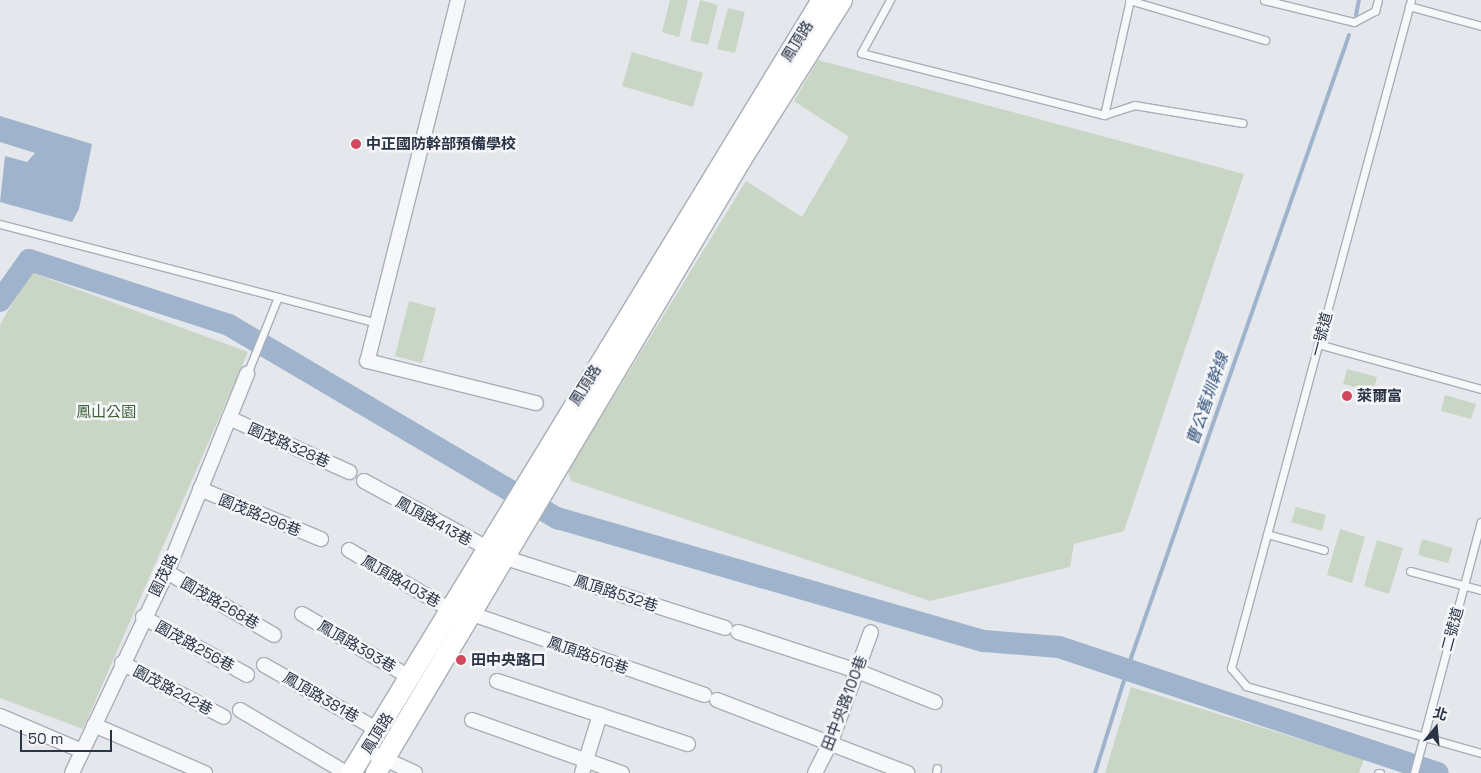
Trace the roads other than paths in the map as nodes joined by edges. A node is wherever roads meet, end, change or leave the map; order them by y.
1 (458, 0) edge
2 (822, 0) edge
3 (842, 0) edge
4 (890, 0) edge
5 (1129, 0) edge
6 (1264, 0) edge
7 (1378, 0) edge
8 (1410, 3) edge
9 (1481, 26) edge
10 (1265, 40) dead end
11 (1104, 115) junction
12 (1243, 123) dead end
13 (0, 224) edge
14 (278, 297) junction
15 (377, 323) junction
16 (1318, 344) junction
17 (247, 374) joint
18 (1481, 389) edge
19 (536, 403) dead end
20 (229, 418) junction
21 (349, 472) dead end
22 (364, 481) dead end
23 (539, 485) junction
24 (200, 489) junction
25 (1481, 522) edge
26 (1267, 534) junction
27 (321, 539) dead end
28 (350, 550) dead end
29 (1324, 550) dead end
30 (498, 554) junction
31 (1410, 571) dead end
32 (167, 572) junction
33 (1464, 586) junction
34 (1481, 590) edge
35 (452, 611) junction
36 (302, 614) dead end
37 (472, 614) junction
38 (142, 617) junction
39 (871, 632) dead end
40 (274, 635) dead end
41 (122, 663) junction
42 (264, 665) dead end
43 (857, 671) junction
44 (248, 675) dead end
45 (412, 678) junction
46 (497, 681) dead end
47 (935, 702) dead end
48 (240, 710) dead end
49 (600, 715) junction
50 (0, 716) edge
51 (224, 717) dead end
52 (472, 720) dead end
53 (94, 724) junction
54 (378, 730) junction
55 (1423, 737) junction
56 (688, 744) dead end
57 (830, 744) junction
58 (365, 750) junction
59 (82, 751) junction
60 (1481, 752) edge
61 (380, 767) edge
62 (584, 767) edge
63 (72, 773) edge
64 (205, 773) edge
65 (346, 773) edge
66 (351, 773) edge
67 (415, 773) edge
68 (622, 773) edge
69 (815, 773) edge
70 (907, 773) edge
71 (1414, 773) edge

1 - 15 street
2 - 23 main road, 鳳頂路
3 - 23 main road, 鳳頂路
4 - 11 lane
5 - 10 lane
5 - 11 lane
6 - 7 lane
8 - 9 lane
8 - 16 lane, 一號道
11 - 12 lane
13 - 14 lane
14 - 15 lane
14 - 17 lane
15 - 19 street
16 - 18 lane
16 - 26 lane, 一號道
17 - 20 street, 園茂路
20 - 21 street, 園茂路328巷
20 - 24 street, 園茂路
22 - 30 street, 鳳頂路413巷
23 - 30 main road, 鳳頂路
24 - 27 street, 園茂路296巷
24 - 32 street, 園茂路
25 - 33 lane, 二號道
26 - 29 lane
26 - 55 lane, 一號道
28 - 35 street, 鳳頂路403巷
30 - 35 main road, 鳳頂路
30 - 37 main road, 鳳頂路
30 - 43 street, 鳳頂路532巷
31 - 33 lane
32 - 38 street, 園茂路
32 - 40 street, 園茂路268巷
33 - 34 lane
33 - 55 lane, 二號道
35 - 45 main road, 鳳頂路
36 - 45 street, 鳳頂路393巷
37 - 57 street, 鳳頂路516巷
37 - 61 main road, 鳳頂路
38 - 41 street, 園茂路
38 - 44 street, 園茂路256巷
39 - 43 street, 田中央路100巷
41 - 51 street, 園茂路242巷
41 - 53 street, 園茂路
42 - 54 street, 鳳頂路381巷
43 - 47 street, 鳳頂路532巷
43 - 57 street, 田中央路100巷
45 - 54 main road, 鳳頂路
46 - 49 street
48 - 65 street
49 - 56 street
49 - 62 street
50 - 59 street
52 - 62 street
53 - 59 street, 園茂路
53 - 64 street
54 - 58 main road, 鳳頂路
55 - 60 lane
55 - 71 lane, 二號道
57 - 69 street, 田中央路100巷
57 - 70 street, 鳳頂路516巷
58 - 61 street
58 - 66 main road, 鳳頂路
59 - 63 street, 園茂路
61 - 67 street
62 - 68 street

